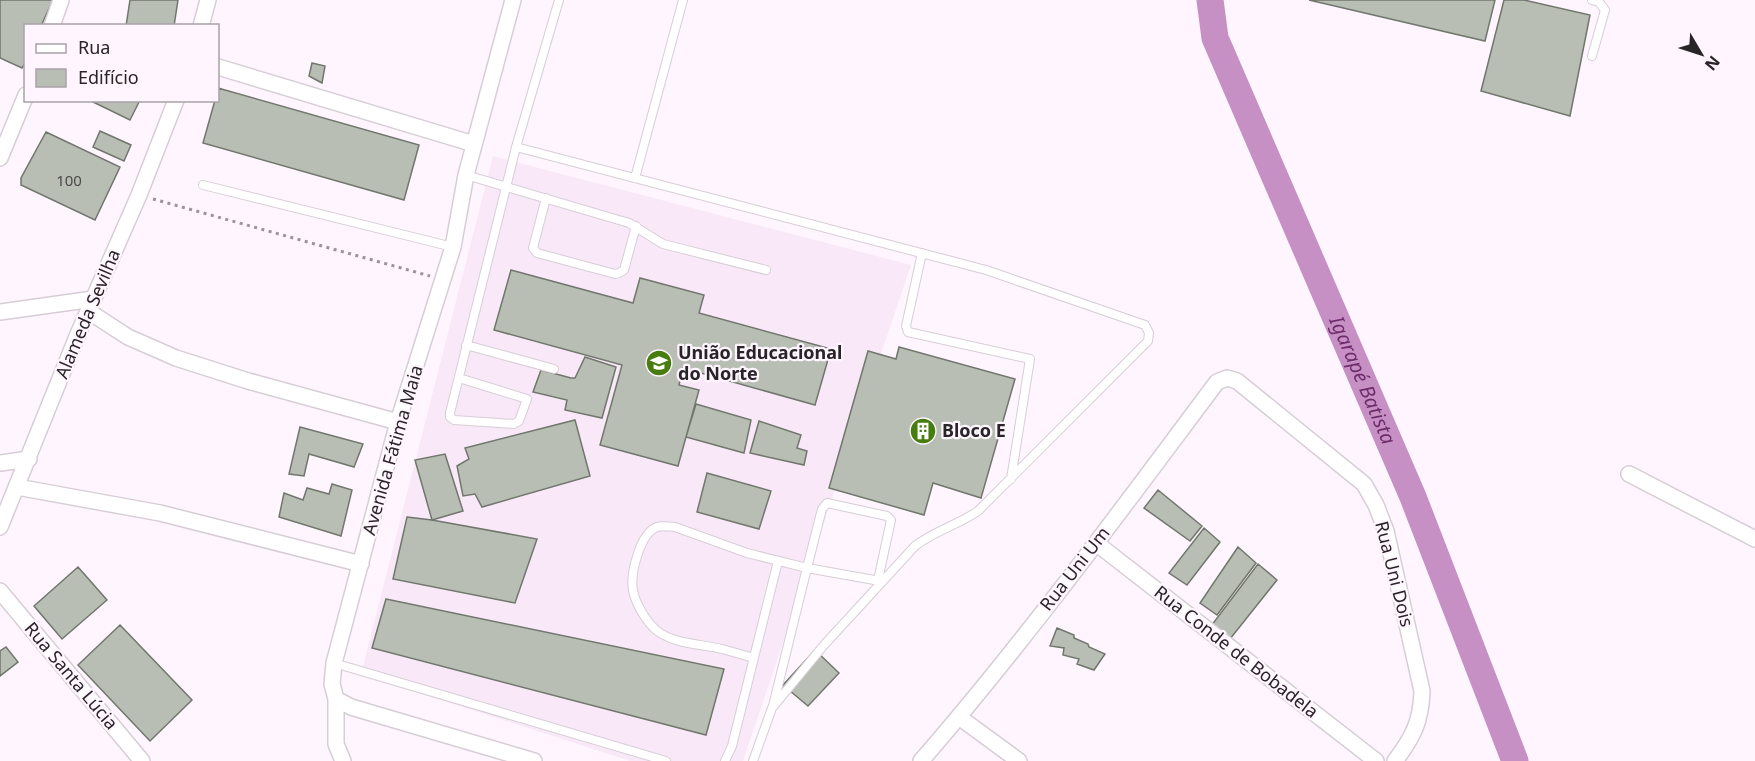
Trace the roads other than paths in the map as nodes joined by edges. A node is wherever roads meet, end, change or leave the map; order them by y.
1 (61, 0) edge
2 (208, 0) edge
3 (513, 0) edge
4 (559, 0) edge
5 (683, 0) edge
6 (1592, 0) edge
7 (53, 24) edge
8 (202, 24) edge
9 (1592, 56) dead end
10 (219, 67) edge
11 (24, 100) edge
12 (175, 102) edge
13 (474, 144) junction
14 (516, 147) junction
15 (0, 158) edge
16 (466, 175) junction
17 (634, 178) junction
18 (203, 185) dead end
19 (507, 187) junction
20 (546, 198) junction
21 (636, 226) junction
22 (453, 247) junction
23 (922, 253) junction
24 (766, 270) dead end
25 (91, 305) junction
26 (0, 312) edge
27 (466, 345) junction
28 (554, 369) dead end
29 (459, 378) junction
30 (1227, 378) joint
31 (398, 422) junction
32 (29, 459) junction
33 (0, 463) edge
34 (1629, 474) dead end
35 (1010, 480) junction
36 (17, 487) junction
37 (0, 527) edge
38 (1755, 539) edge
39 (1096, 543) junction
40 (778, 561) junction
41 (361, 564) junction
42 (807, 568) junction
43 (881, 581) junction
44 (0, 591) edge
45 (754, 658) junction
46 (334, 663) junction
47 (336, 699) junction
48 (772, 708) junction
49 (959, 717) junction
50 (142, 761) edge
51 (344, 761) edge
52 (534, 761) edge
53 (666, 761) edge
54 (725, 761) edge
55 (753, 761) edge
56 (921, 761) edge
57 (1019, 761) edge
58 (1376, 761) edge
59 (1395, 761) edge

1 - 7 street
2 - 8 street
3 - 13 street, Avenida Fátima Maia
4 - 14 lane
5 - 17 lane
6 - 9 lane
10 - 13 street
11 - 15 street
12 - 25 street, Alameda Sevilha
13 - 16 street, Avenida Fátima Maia
14 - 17 lane
14 - 19 lane
16 - 19 lane
16 - 22 street, Avenida Fátima Maia
17 - 23 lane
18 - 22 lane
19 - 20 lane
19 - 27 lane
20 - 21 lane
20 - 21 lane
21 - 24 lane
22 - 31 street, Avenida Fátima Maia
23 - 35 lane
23 - 35 lane
25 - 26 street
25 - 31 street
25 - 32 street, Alameda Sevilha
27 - 28 lane
27 - 29 lane
29 - 29 lane
30 - 39 street, Rua Uni Um
30 - 59 street, Rua Uni Dois
31 - 41 street, Avenida Fátima Maia
32 - 33 street
32 - 36 street, Alameda Sevilha
34 - 38 street
35 - 43 lane
36 - 37 street, Alameda Sevilha
36 - 41 street
39 - 49 street, Rua Uni Um
39 - 58 street, Rua Conde de Bobadela
40 - 42 lane
40 - 45 lane
40 - 45 lane
41 - 46 street, Avenida Fátima Maia
42 - 43 lane
42 - 43 lane
42 - 48 lane
43 - 48 lane
44 - 50 street, Rua Santa Lúcia
45 - 54 lane
46 - 47 street, Avenida Fátima Maia
46 - 53 lane
47 - 51 street, Avenida Fátima Maia
47 - 52 street
48 - 55 lane
49 - 56 street, Rua Uni Um
49 - 57 street

